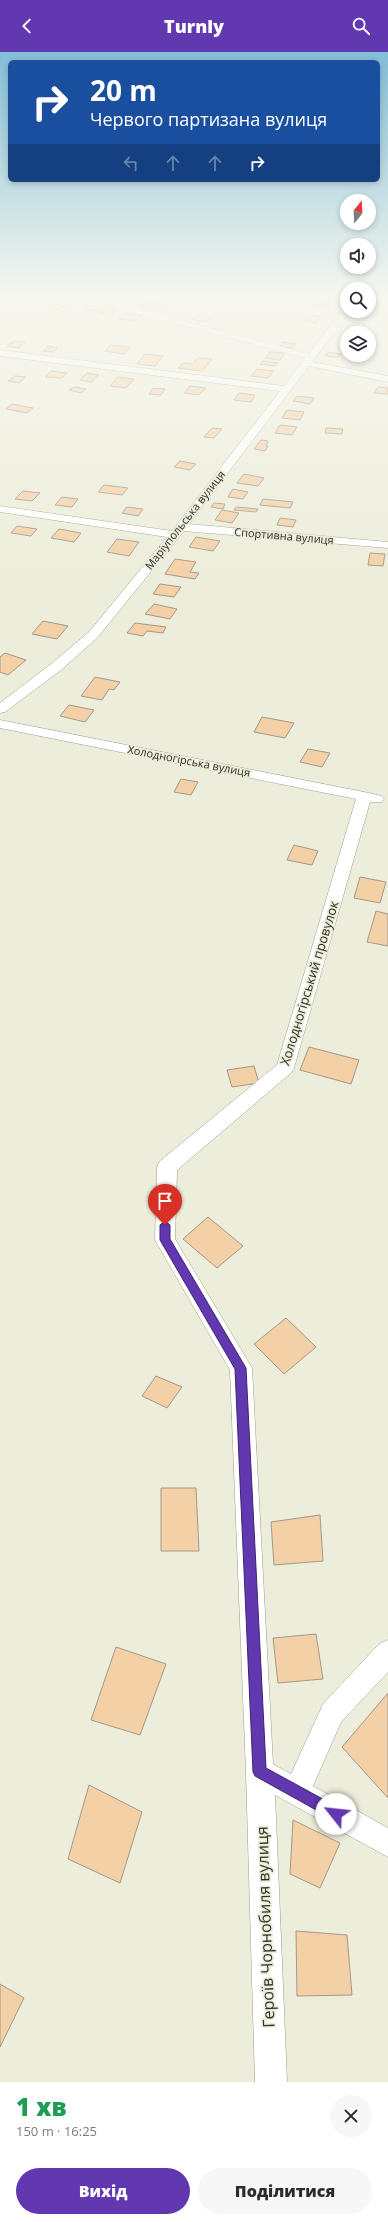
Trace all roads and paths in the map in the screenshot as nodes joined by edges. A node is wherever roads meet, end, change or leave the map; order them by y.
1 (284, 393) edge
2 (0, 509) edge
3 (178, 531) junction
4 (388, 545) edge
5 (0, 709) edge
6 (0, 724) edge
7 (371, 798) joint
8 (167, 1167) joint
9 (388, 1653) edge
10 (260, 1772) junction
11 (297, 1792) junction
12 (388, 1842) edge
13 (271, 2082) edge

1 - 3 street, Маріупольська вулиця
2 - 3 street, Спортивна вулиця
3 - 4 street, Спортивна вулиця
3 - 5 street, Маріупольська вулиця
6 - 7 street, Холодногірська вулиця
7 - 8 street, Холодногірський провулок
8 - 10 street, Героїв Чорнобиля вулиця
9 - 11 street
10 - 11 street
10 - 13 street, Героїв Чорнобиля вулиця
11 - 12 street

